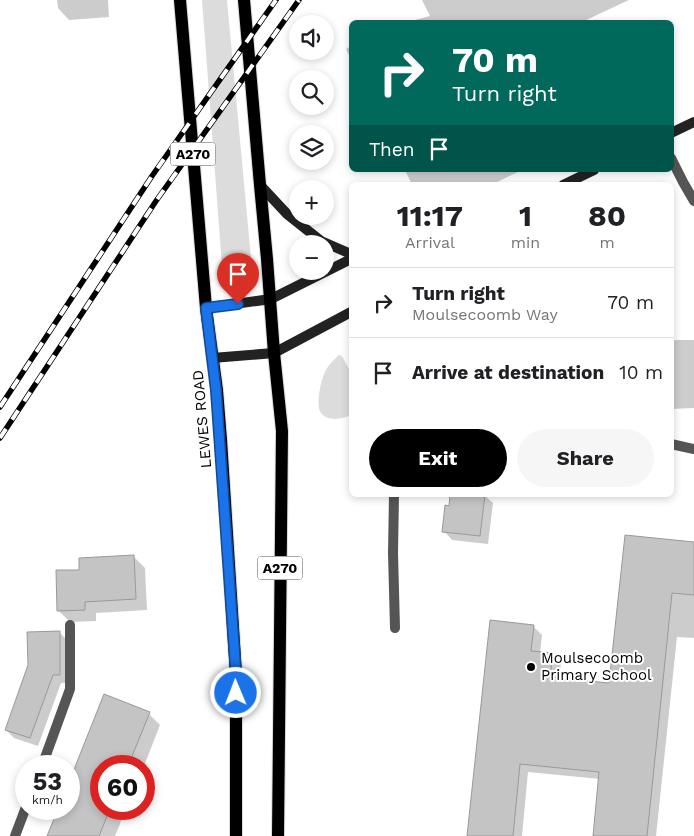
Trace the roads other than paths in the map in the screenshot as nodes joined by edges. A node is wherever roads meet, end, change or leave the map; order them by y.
1 (180, 0) edge
2 (244, 0) edge
3 (694, 122) edge
4 (674, 132) edge
5 (674, 164) edge
6 (590, 172) edge
7 (569, 182) edge
8 (260, 185) junction
9 (694, 201) edge
10 (349, 253) edge
11 (349, 260) edge
12 (271, 300) junction
13 (206, 308) junction
14 (349, 313) edge
15 (274, 353) junction
16 (212, 358) junction
17 (674, 445) edge
18 (694, 448) edge
19 (394, 497) edge
20 (70, 626) dead end
21 (395, 628) dead end
22 (46, 755) edge
23 (21, 820) edge
24 (15, 836) edge
25 (236, 836) edge
26 (278, 836) edge

1 - 13 main road, LEWES ROAD / A270
2 - 8 main road, A270
3 - 4 street
5 - 9 street
6 - 7 street
8 - 10 street
8 - 12 main road, A270
11 - 12 street
12 - 13 street
12 - 15 main road, A270
13 - 16 main road, LEWES ROAD / A270
14 - 15 street
15 - 16 street
15 - 26 main road, A270
16 - 25 main road, LEWES ROAD / A270
17 - 18 street
19 - 21 street
20 - 22 street
23 - 24 street

